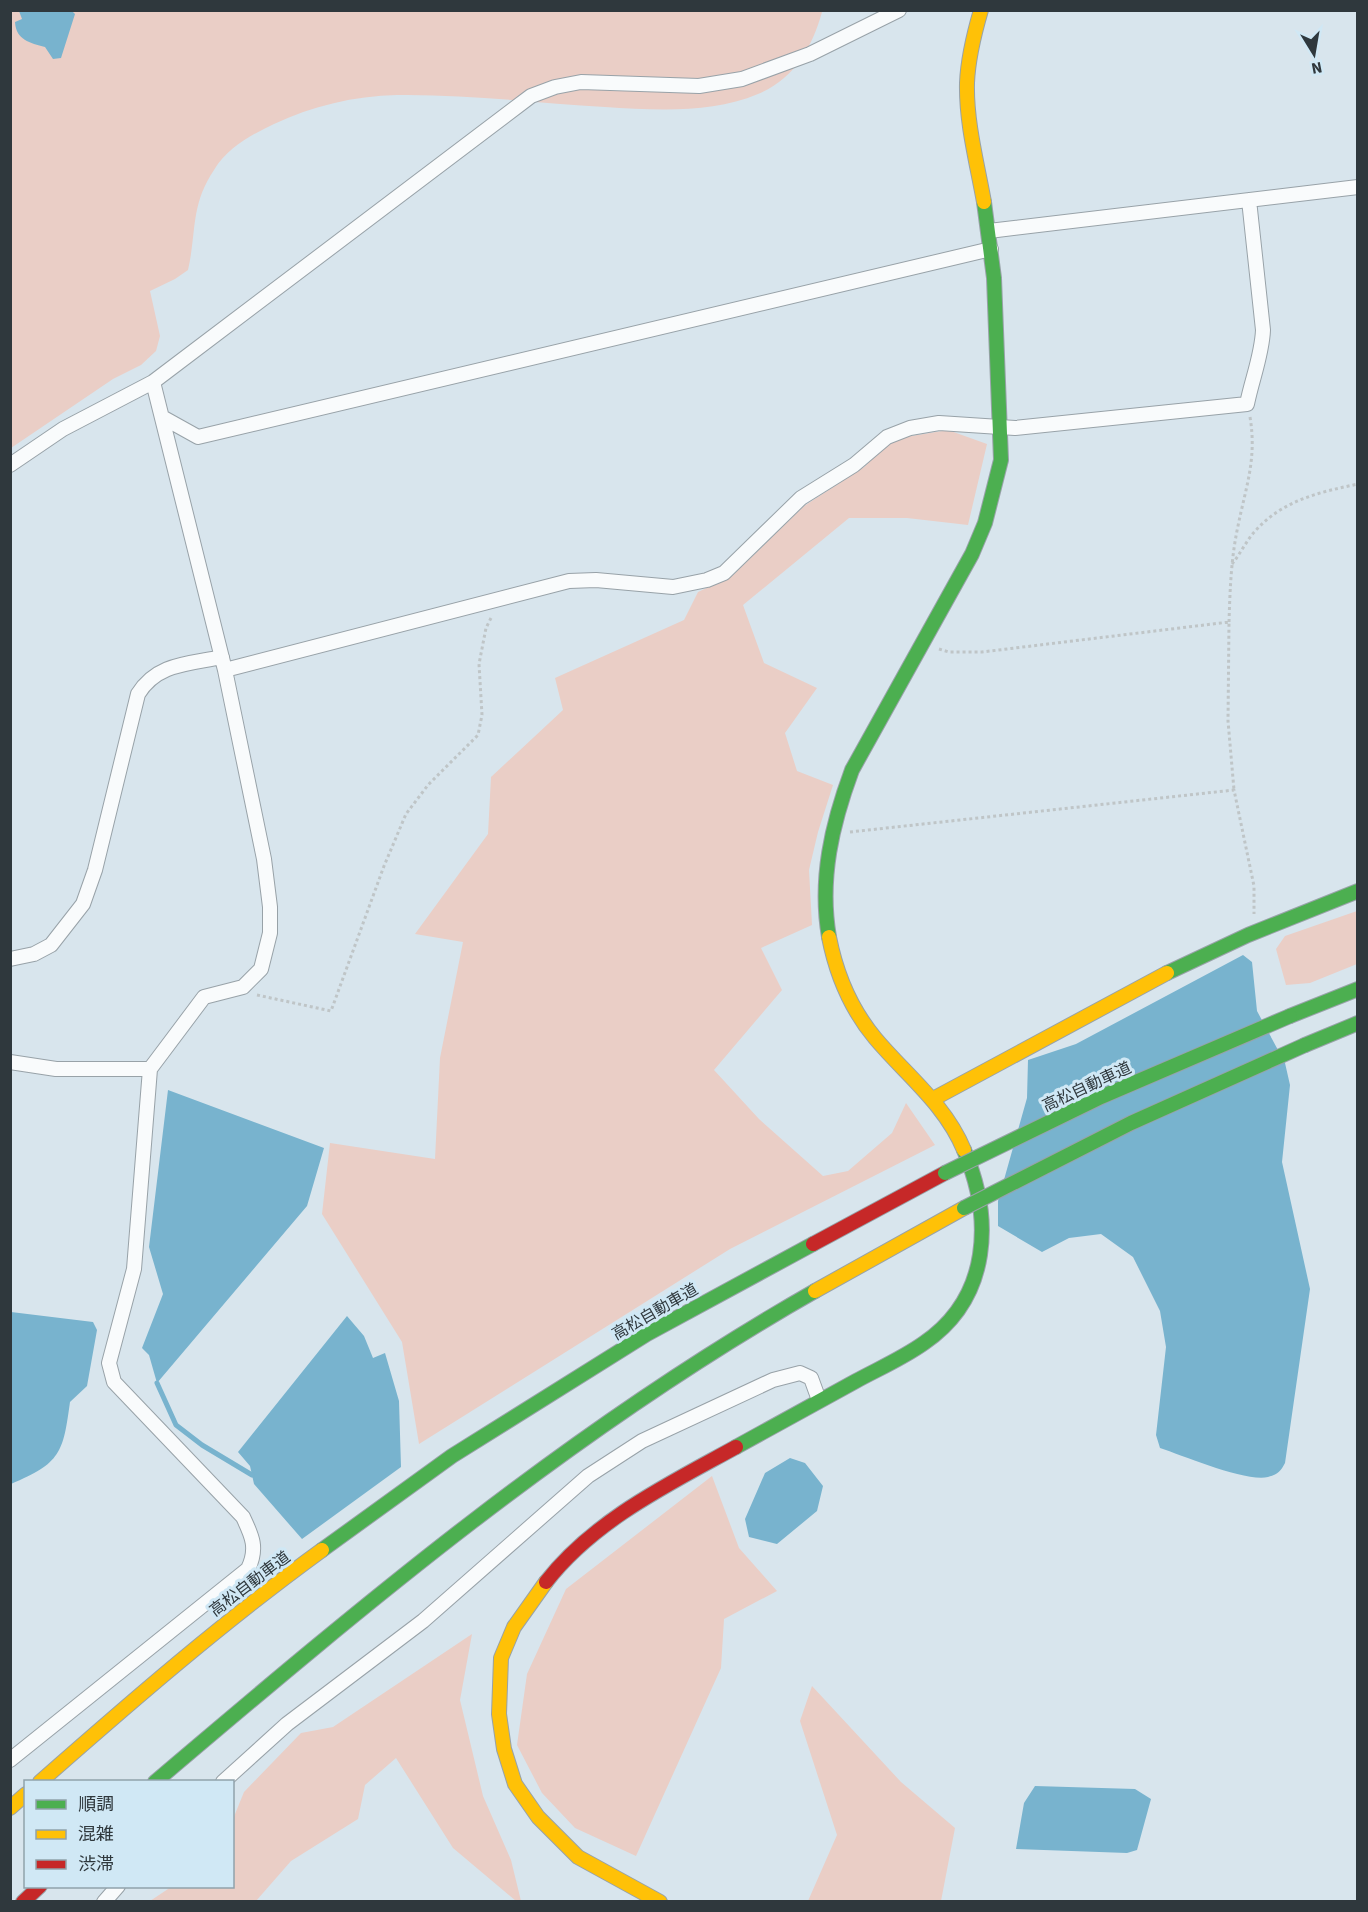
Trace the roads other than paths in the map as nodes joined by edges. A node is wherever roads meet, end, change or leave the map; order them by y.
1 (899, 10) edge
2 (981, 10) edge
3 (1358, 188) edge
4 (1249, 200) junction
5 (989, 231) junction
6 (991, 249) junction
7 (153, 381) junction
8 (162, 417) junction
9 (1000, 428) junction
10 (10, 465) edge
11 (224, 664) junction
12 (1358, 891) edge
13 (10, 959) edge
14 (1358, 989) edge
15 (1358, 1023) edge
16 (10, 1062) edge
17 (150, 1069) junction
18 (933, 1099) junction
19 (819, 1400) junction
20 (10, 1760) edge
21 (42, 1780) edge
22 (157, 1780) edge
23 (225, 1780) edge
24 (24, 1796) edge
25 (10, 1808) edge
26 (39, 1888) edge
27 (117, 1888) edge
28 (23, 1902) edge
29 (104, 1902) edge
30 (660, 1902) edge

1 - 7 street
2 - 5 main road
3 - 4 street
4 - 5 street
4 - 9 street
5 - 6 main road
6 - 8 street
6 - 9 main road
7 - 8 street
7 - 10 street
8 - 11 street
9 - 11 street
9 - 18 main road
11 - 13 street
11 - 17 street
12 - 18 main road
14 - 21 main road, 高松自動車道, bridge
15 - 22 main road, bridge
16 - 17 street
17 - 20 street
18 - 19 main road
19 - 23 street
19 - 30 main road
24 - 25 main road
26 - 28 main road
27 - 29 street

